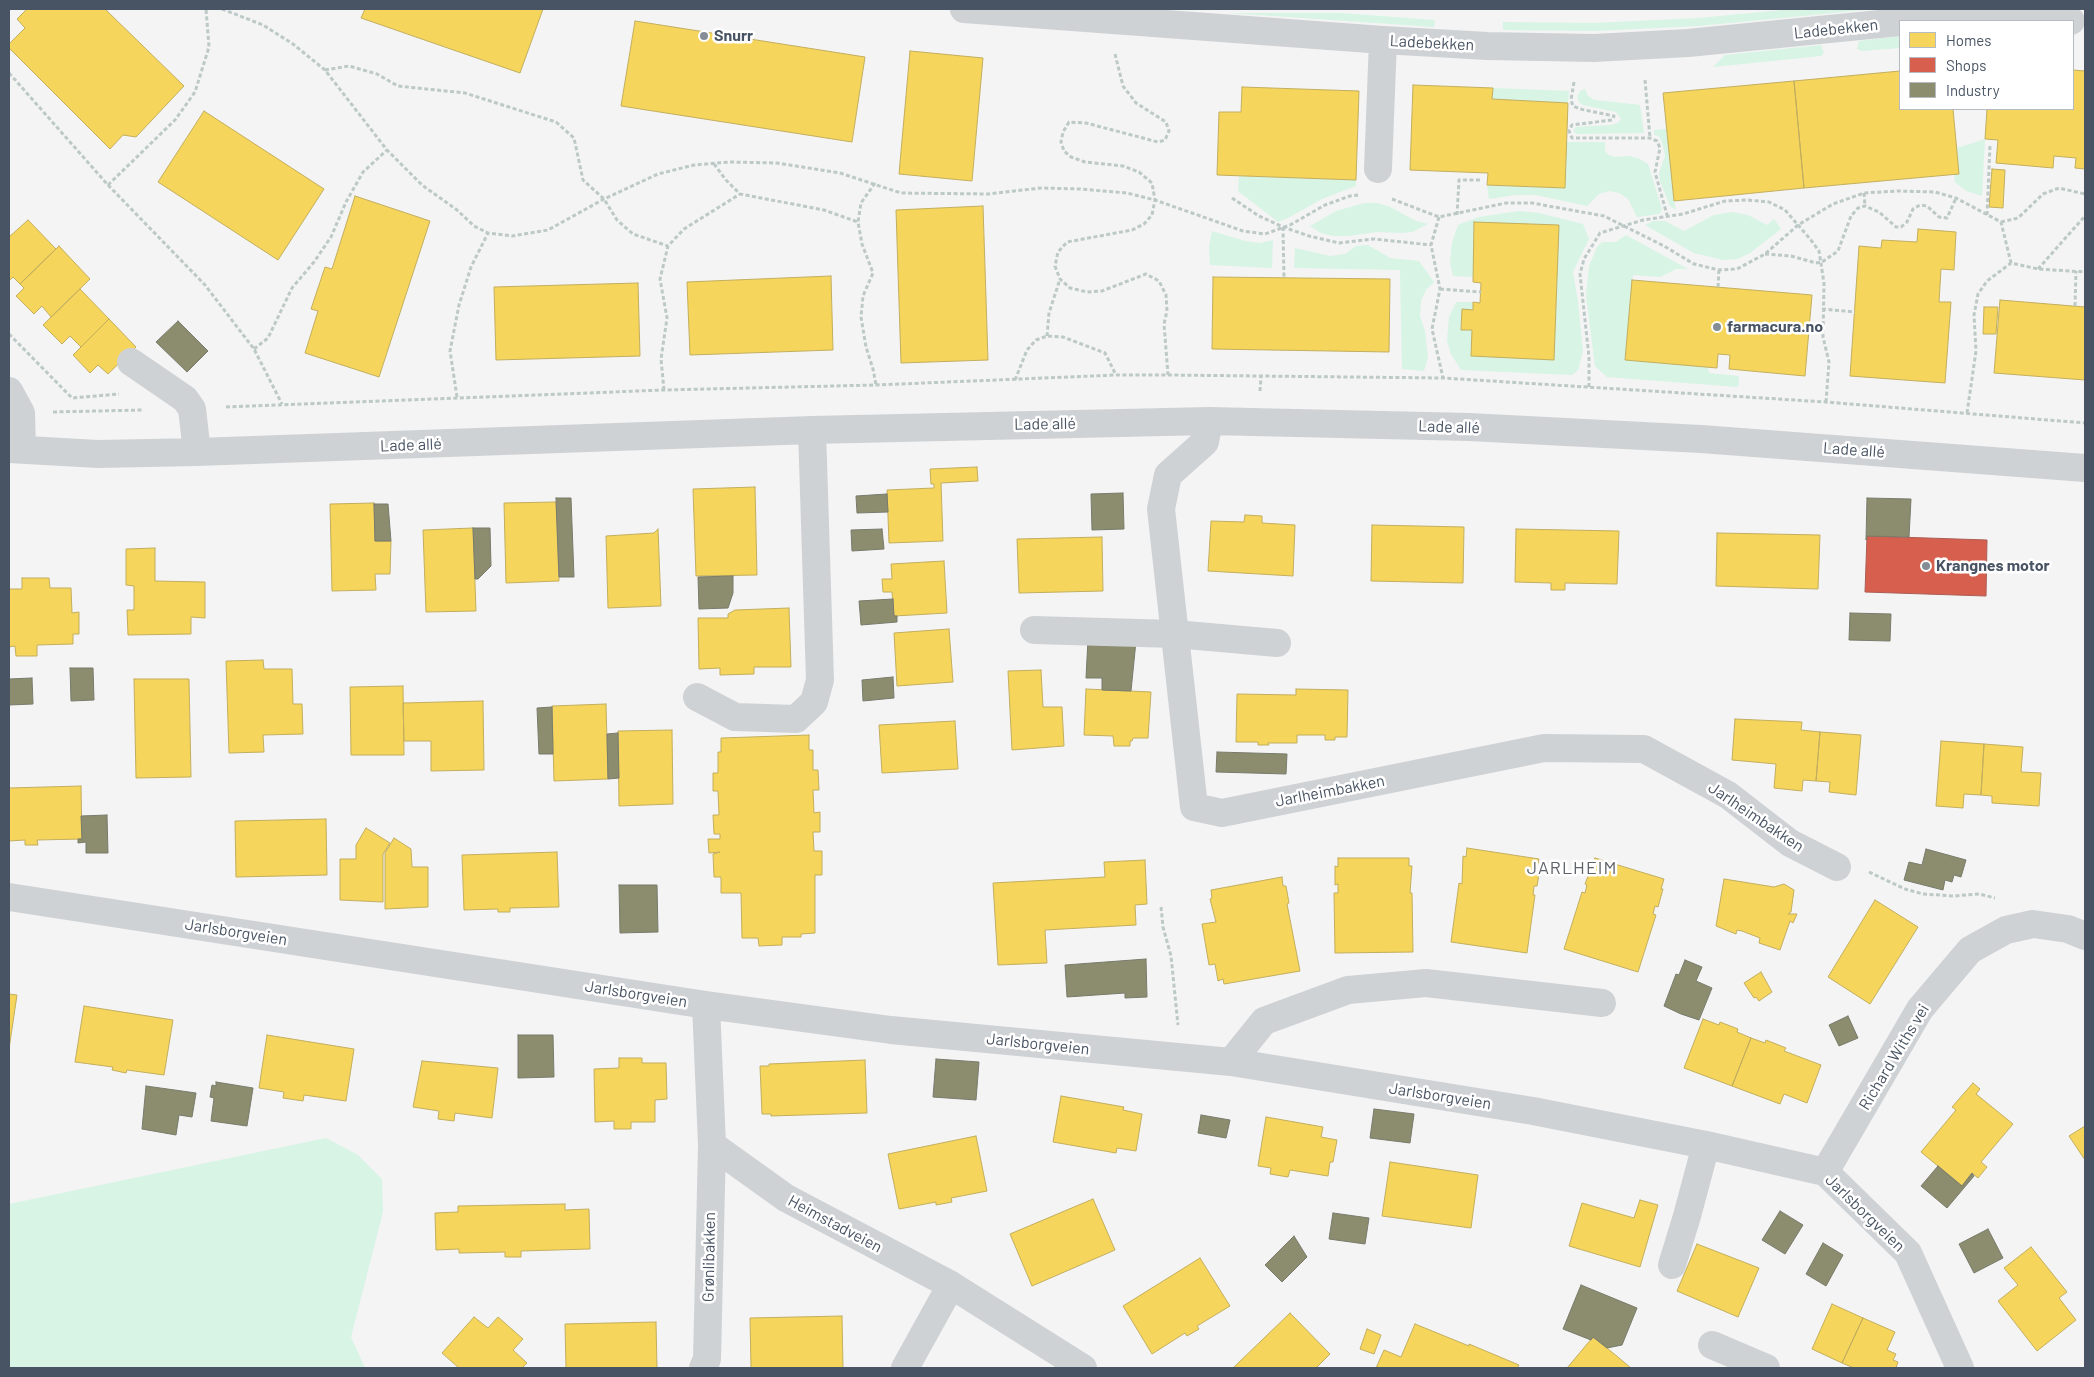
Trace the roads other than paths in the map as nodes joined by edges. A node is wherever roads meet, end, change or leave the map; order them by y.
1 (964, 9) edge
2 (1072, 13) edge
3 (1922, 20) edge
4 (2049, 20) edge
5 (1899, 21) edge
6 (1384, 40) junction
7 (1378, 169) dead end
8 (131, 362) dead end
9 (9, 391) edge
10 (1209, 421) junction
11 (812, 430) junction
12 (16, 449) edge
13 (197, 452) junction
14 (2085, 468) edge
15 (1034, 630) dead end
16 (1175, 634) junction
17 (1276, 643) dead end
18 (697, 697) dead end
19 (1837, 868) dead end
20 (9, 897) edge
21 (2085, 936) edge
22 (1602, 1003) dead end
23 (706, 1005) junction
24 (1231, 1062) junction
25 (712, 1145) junction
26 (1706, 1145) junction
27 (1826, 1172) junction
28 (1672, 1265) dead end
29 (951, 1285) junction
30 (1712, 1345) dead end
31 (703, 1368) edge
32 (905, 1368) edge
33 (1083, 1368) edge
34 (1766, 1368) edge
35 (1960, 1368) edge

1 - 2 street, Ladebekken
2 - 6 street, Ladebekken
3 - 4 street, Ladebekken
5 - 6 street, Ladebekken
6 - 7 street
8 - 13 street
9 - 12 street
10 - 11 street, Lade allé
10 - 14 street, Lade allé
10 - 16 street, Jarlheimbakken
11 - 13 street, Lade allé
11 - 18 street
12 - 13 street, Lade allé
15 - 16 street
16 - 17 street
16 - 19 street, Jarlheimbakken
20 - 23 street, Jarlsborgveien
21 - 27 street, Richard Withs vei
22 - 24 street
23 - 24 street, Jarlsborgveien
23 - 25 street
24 - 26 street, Jarlsborgveien
25 - 29 street, Heimstadveien
25 - 31 street, Grønlibakken
26 - 27 street, Jarlsborgveien
26 - 28 street
27 - 35 street, Jarlsborgveien
29 - 32 street
29 - 33 street, Heimstadveien
30 - 34 street

